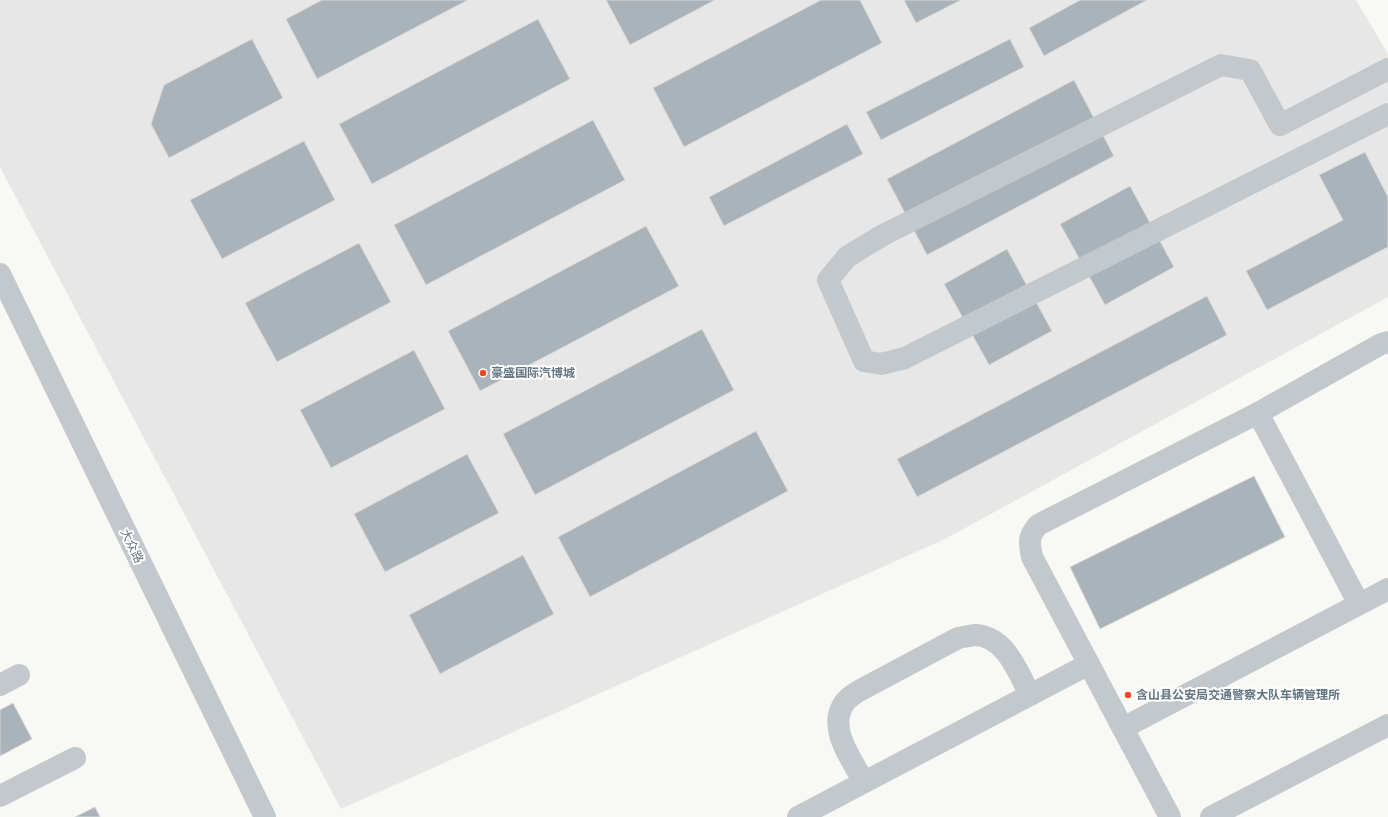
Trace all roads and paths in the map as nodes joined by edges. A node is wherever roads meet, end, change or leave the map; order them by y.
1 (1388, 69) edge
2 (1388, 114) edge
3 (0, 274) edge
4 (1388, 342) edge
5 (1258, 413) junction
6 (1388, 589) edge
7 (1359, 604) junction
8 (1088, 664) junction
9 (1030, 695) junction
10 (1388, 725) edge
11 (1123, 728) junction
12 (75, 758) dead end
13 (864, 782) junction
14 (0, 796) edge
15 (265, 817) edge
16 (798, 817) edge
17 (1170, 817) edge
18 (1211, 817) edge

1 - 2 street
3 - 15 street, 大众路
4 - 5 street
5 - 7 street
5 - 8 street
6 - 7 street
7 - 11 street
8 - 9 street
8 - 11 street
9 - 13 street
9 - 13 street
10 - 18 street
11 - 17 street
12 - 14 street
13 - 16 street

